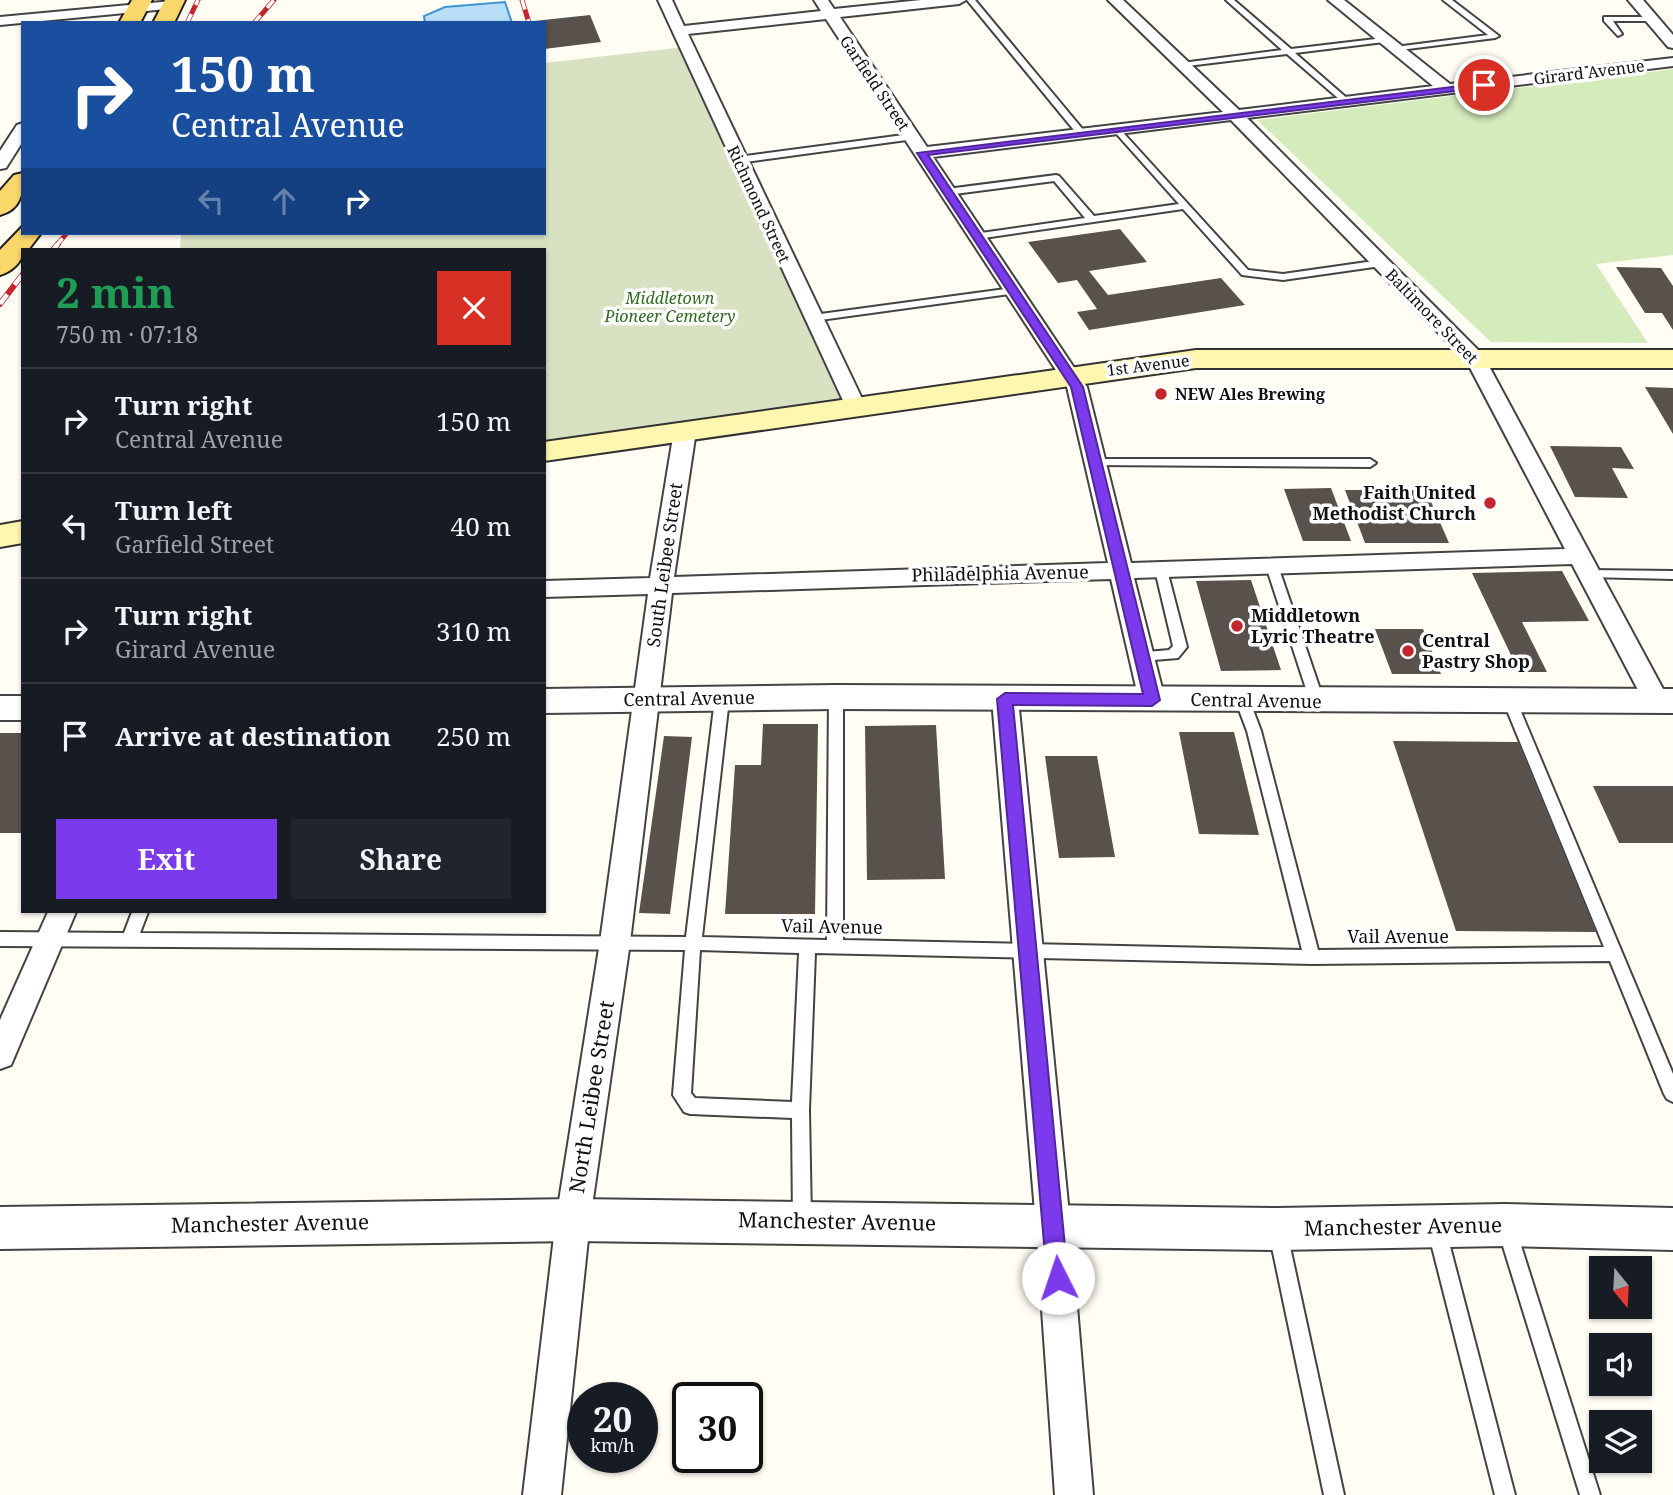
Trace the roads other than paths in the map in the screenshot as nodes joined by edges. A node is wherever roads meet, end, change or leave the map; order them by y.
1 (664, 0) edge
2 (959, 0) edge
3 (971, 0) edge
4 (1115, 0) edge
5 (1230, 0) edge
6 (1335, 0) edge
7 (1447, 0) edge
8 (1634, 0) edge
9 (113, 5) edge
10 (825, 7) edge
11 (170, 9) edge
12 (136, 10) edge
13 (85, 17) edge
14 (1651, 19) junction
15 (0, 21) edge
16 (677, 31) junction
17 (1618, 34) dead end
18 (1671, 38) edge
19 (1390, 44) junction
20 (1288, 51) junction
21 (1673, 62) edge
22 (1182, 65) junction
23 (1447, 90) junction
24 (1346, 102) junction
25 (1236, 116) junction
26 (19, 124) edge
27 (1117, 129) junction
28 (1081, 133) junction
29 (916, 145) junction
30 (738, 160) junction
31 (0, 162) edge
32 (21, 182) edge
33 (947, 192) junction
34 (1185, 206) junction
35 (0, 207) edge
36 (1092, 220) junction
37 (21, 225) edge
38 (27, 235) edge
39 (977, 236) junction
40 (0, 247) edge
41 (1381, 263) junction
42 (0, 267) edge
43 (1013, 291) junction
44 (813, 318) junction
45 (1476, 359) junction
46 (1673, 359) edge
47 (1067, 375) junction
48 (856, 407) junction
49 (685, 431) junction
50 (546, 453) edge
51 (1096, 463) junction
52 (1370, 463) dead end
53 (21, 532) edge
54 (0, 536) edge
55 (1586, 565) junction
56 (1272, 566) junction
57 (1161, 570) junction
58 (1120, 571) junction
59 (1673, 575) edge
60 (661, 585) junction
61 (546, 589) edge
62 (1141, 656) junction
63 (836, 696) junction
64 (646, 699) junction
65 (722, 699) junction
66 (1005, 699) junction
67 (1242, 699) junction
68 (1152, 700) junction
69 (546, 701) edge
70 (1317, 701) junction
71 (1665, 701) edge
72 (1511, 703) junction
73 (0, 708) edge
74 (21, 708) edge
75 (62, 913) edge
76 (140, 913) edge
77 (0, 939) edge
78 (48, 941) junction
79 (129, 941) junction
80 (615, 942) junction
81 (693, 943) junction
82 (807, 946) junction
83 (835, 946) junction
84 (1027, 951) junction
85 (1614, 954) junction
86 (1312, 957) junction
87 (0, 1055) edge
88 (1673, 1094) edge
89 (800, 1110) junction
90 (573, 1220) junction
91 (802, 1222) junction
92 (1054, 1224) junction
93 (1505, 1225) junction
94 (1435, 1226) junction
95 (0, 1228) edge
96 (1277, 1229) junction
97 (1673, 1230) edge
98 (542, 1495) edge
99 (1074, 1495) edge
100 (1334, 1495) edge
101 (1505, 1495) edge
102 (1590, 1495) edge

1 - 16 street, Richmond Street
2 - 10 street
3 - 28 lane
4 - 22 street, Baltimore Street
5 - 20 lane
6 - 19 street
7 - 19 lane
8 - 14 street
9 - 12 street
9 - 13 street
10 - 16 street
10 - 29 street, Garfield Street
11 - 12 street
13 - 15 street
14 - 17 lane
14 - 18 street
16 - 30 street, Richmond Street
19 - 20 lane
19 - 23 street
20 - 22 lane
20 - 24 lane
21 - 23 street, Girard Avenue
22 - 25 street, Baltimore Street
23 - 24 street, Girard Avenue
24 - 25 street, Girard Avenue
25 - 27 street, Girard Avenue
25 - 41 street, Baltimore Street
26 - 31 street
27 - 28 street, Girard Avenue
27 - 34 lane
28 - 29 street, Girard Avenue
29 - 30 lane
29 - 33 street, Garfield Street
30 - 44 street, Richmond Street
32 - 35 main road
33 - 36 lane
33 - 39 street, Garfield Street
34 - 36 lane
34 - 41 lane
36 - 39 lane
37 - 40 main road
38 - 42 main road
39 - 43 street, Garfield Street
41 - 45 street, Baltimore Street
43 - 44 lane
43 - 47 street, Garfield Street
44 - 48 street, Richmond Street
45 - 46 main road, 1st Avenue
45 - 47 main road, 1st Avenue
45 - 55 street, Baltimore Street
47 - 48 main road, 1st Avenue
47 - 51 street, Garfield Street
48 - 49 main road, 1st Avenue
49 - 50 main road, 1st Avenue
49 - 60 street, South Leibee Street
51 - 52 lane
51 - 58 street, Garfield Street
53 - 54 main road
55 - 56 street, Philadelphia Avenue
55 - 59 lane
55 - 71 street, Baltimore Street
56 - 57 street, Philadelphia Avenue
56 - 70 lane
57 - 58 street, Philadelphia Avenue
57 - 62 lane
58 - 60 street, Philadelphia Avenue
58 - 62 street, Garfield Street
60 - 61 street, Philadelphia Avenue
60 - 64 street, South Leibee Street
62 - 68 street, Garfield Street
63 - 65 street, Central Avenue
63 - 66 street, Central Avenue
63 - 83 lane
64 - 65 street, Central Avenue
64 - 69 street, Central Avenue
64 - 80 street, North Leibee Street
65 - 81 lane
66 - 68 street, Central Avenue
66 - 84 street
67 - 68 street, Central Avenue
67 - 70 street, Central Avenue
67 - 86 lane
70 - 72 street, Central Avenue
71 - 72 street, Central Avenue
72 - 85 lane
73 - 74 street
75 - 78 street
76 - 79 lane
77 - 78 lane, Vail Avenue
78 - 79 lane, Vail Avenue
78 - 87 street
79 - 80 lane, Vail Avenue
80 - 81 lane, Vail Avenue
80 - 90 street, North Leibee Street
81 - 82 lane, Vail Avenue
81 - 89 lane
82 - 83 lane, Vail Avenue
82 - 89 lane
83 - 84 lane, Vail Avenue
84 - 86 lane, Vail Avenue
84 - 92 street
85 - 86 lane, Vail Avenue
85 - 88 lane
89 - 91 lane
90 - 91 street, Manchester Avenue
90 - 95 street, Manchester Avenue
90 - 98 street, North Leibee Street
91 - 92 street, Manchester Avenue
92 - 96 street, Manchester Avenue
92 - 99 street
93 - 94 street, Manchester Avenue
93 - 97 street, Manchester Avenue
93 - 102 lane
94 - 96 street, Manchester Avenue
94 - 101 lane
96 - 100 lane

